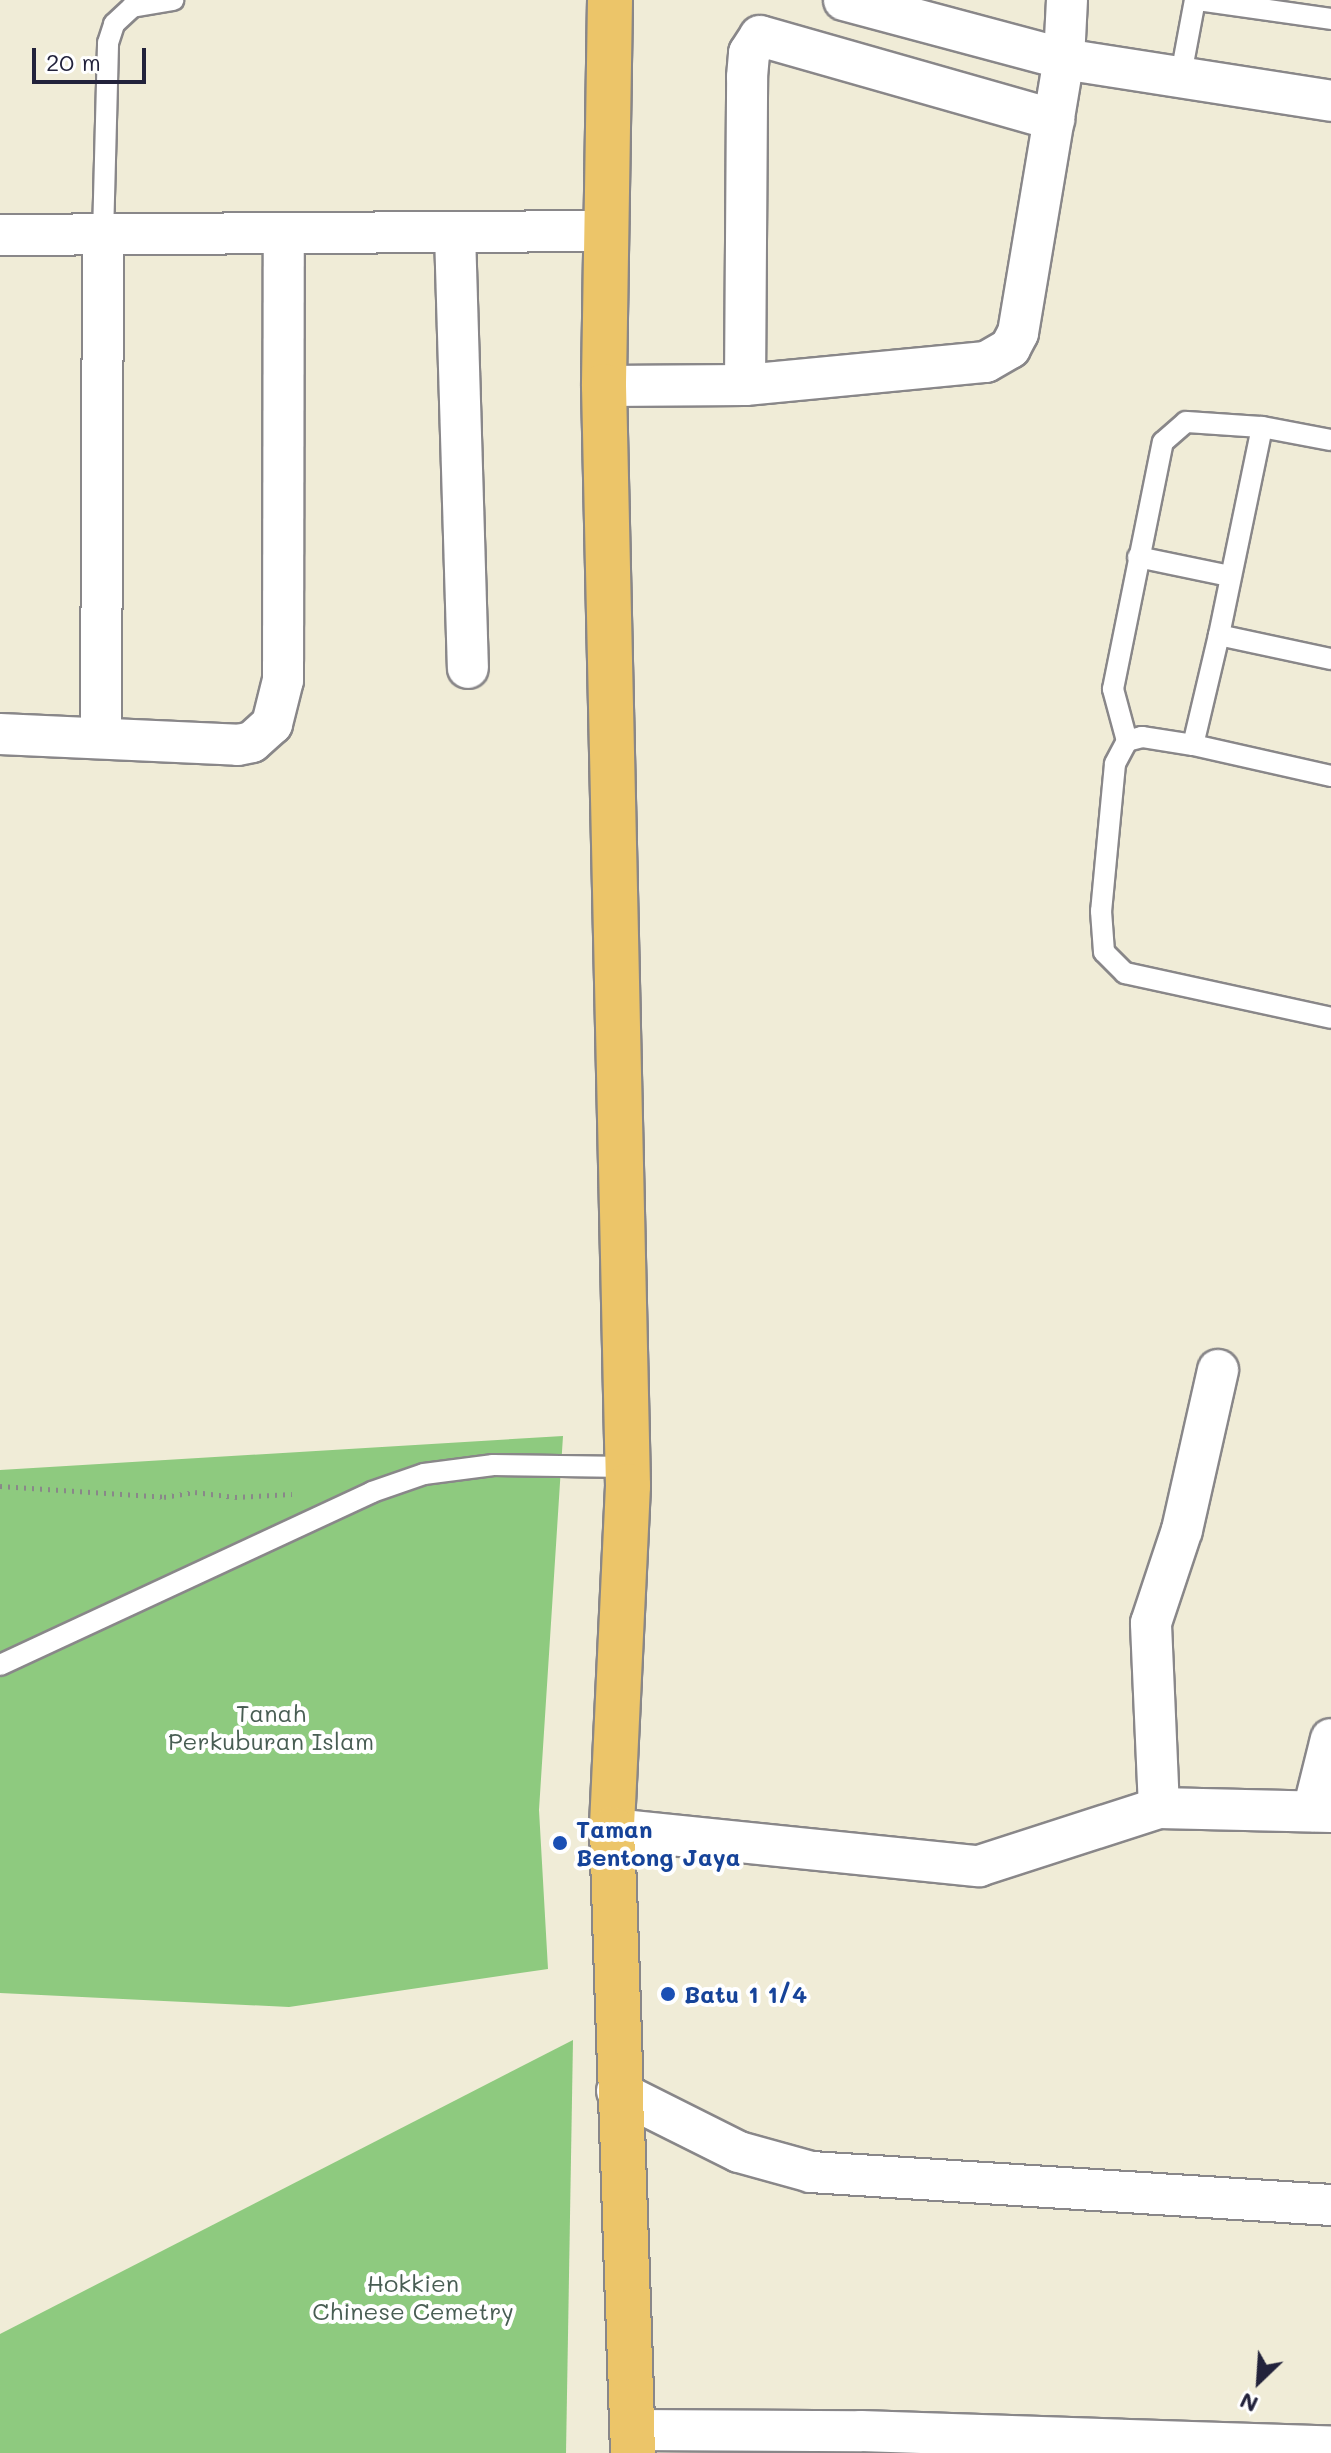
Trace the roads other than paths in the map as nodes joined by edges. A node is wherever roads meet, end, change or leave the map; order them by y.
1 (173, 0) edge
2 (610, 0) edge
3 (844, 0) edge
4 (1067, 0) edge
5 (1196, 0) edge
6 (1331, 19) edge
7 (1064, 59) junction
8 (1180, 80) junction
9 (1331, 101) edge
10 (1054, 120) junction
11 (606, 231) junction
12 (455, 233) junction
13 (0, 235) edge
14 (284, 235) junction
15 (103, 236) junction
16 (745, 385) junction
17 (604, 386) junction
18 (1262, 427) junction
19 (1331, 440) edge
20 (1138, 557) junction
21 (1230, 576) junction
22 (1219, 635) junction
23 (1331, 659) edge
24 (468, 668) dead end
25 (0, 734) edge
26 (101, 738) junction
27 (1127, 741) junction
28 (1193, 745) junction
29 (1331, 776) edge
30 (1331, 1018) edge
31 (1218, 1370) dead end
32 (627, 1467) junction
33 (0, 1665) edge
34 (1331, 1739) edge
35 (1159, 1808) junction
36 (1322, 1812) edge
37 (612, 1829) junction
38 (617, 2091) junction
39 (1331, 2205) edge
40 (633, 2442) edge
41 (1331, 2447) edge

1 - 15 lane
2 - 11 main road
3 - 7 street
4 - 7 street
5 - 6 lane
5 - 8 lane
7 - 8 street
7 - 10 street
8 - 9 street
10 - 16 street
10 - 16 street
11 - 12 street
11 - 17 main road
12 - 14 street
12 - 24 street
13 - 15 street
14 - 15 street
14 - 26 street
15 - 26 street
16 - 17 street
17 - 32 main road
18 - 19 lane
18 - 20 lane
18 - 21 lane
20 - 21 lane
20 - 27 lane
21 - 22 lane
22 - 23 lane
22 - 28 lane
25 - 26 street
27 - 28 lane
27 - 30 lane
28 - 29 lane
31 - 35 street
32 - 33 lane
32 - 37 main road
34 - 36 street
35 - 36 street
35 - 37 street
37 - 38 main road
38 - 39 street
38 - 40 main road
40 - 41 street

